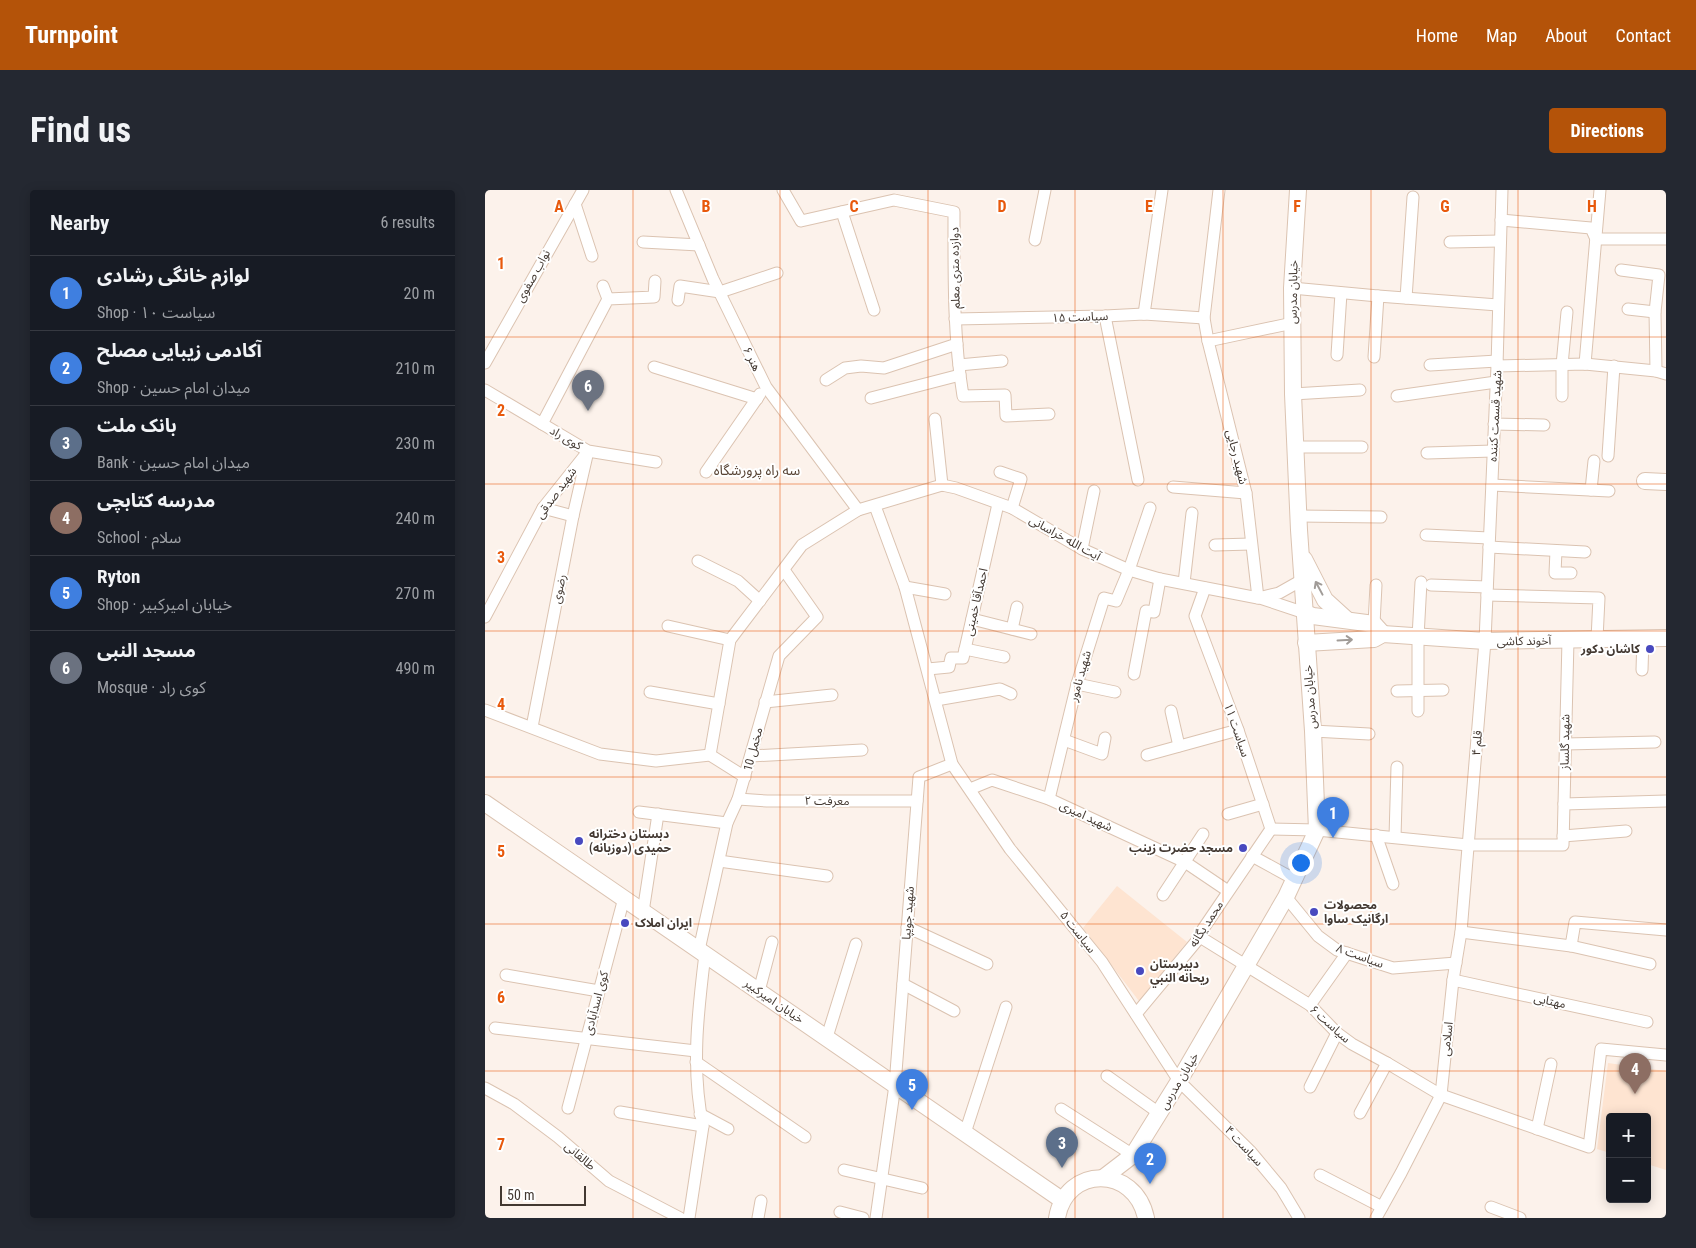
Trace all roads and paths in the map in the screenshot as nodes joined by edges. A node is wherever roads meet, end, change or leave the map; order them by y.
1 (583, 190) edge
2 (783, 190) edge
3 (1045, 190) edge
4 (1162, 190) edge
5 (1219, 190) edge
6 (1298, 190) edge
7 (1502, 190) edge
8 (1600, 190) edge
9 (680, 191) edge
10 (1413, 197) dead end
11 (575, 204) junction
12 (841, 212) junction
13 (1501, 220) junction
14 (1596, 239) junction
15 (1666, 239) edge
16 (1035, 240) dead end
17 (1500, 241) junction
18 (643, 242) dead end
19 (1449, 242) dead end
20 (699, 245) junction
21 (592, 256) dead end
22 (1621, 270) dead end
23 (777, 273) dead end
24 (655, 281) dead end
25 (603, 286) dead end
26 (1292, 288) junction
27 (719, 292) junction
28 (1341, 292) junction
29 (1378, 296) junction
30 (608, 298) junction
31 (1406, 298) junction
32 (678, 300) dead end
33 (1499, 306) junction
34 (1628, 309) dead end
35 (874, 310) dead end
36 (1567, 312) dead end
37 (1655, 312) junction
38 (1144, 314) junction
39 (1105, 316) junction
40 (1204, 318) junction
41 (955, 319) junction
42 (1293, 322) junction
43 (1208, 341) junction
44 (957, 344) junction
45 (1337, 354) dead end
46 (1374, 357) dead end
47 (1002, 361) dead end
48 (485, 363) edge
49 (1497, 363) junction
50 (1430, 364) dead end
51 (1585, 364) junction
52 (1562, 365) junction
53 (1614, 366) junction
54 (654, 367) dead end
55 (959, 370) junction
56 (1661, 372) edge
57 (826, 380) dead end
58 (1496, 382) junction
59 (766, 387) junction
60 (485, 390) edge
61 (1360, 390) dead end
62 (1293, 394) junction
63 (1397, 396) dead end
64 (1562, 396) dead end
65 (757, 398) junction
66 (871, 398) dead end
67 (1049, 414) dead end
68 (935, 419) dead end
69 (542, 424) junction
70 (1494, 424) junction
71 (1544, 425) dead end
72 (1362, 446) dead end
73 (1295, 448) junction
74 (588, 450) junction
75 (1493, 451) junction
76 (1427, 452) dead end
77 (1608, 456) dead end
78 (1593, 461) dead end
79 (656, 462) dead end
80 (706, 472) dead end
81 (1000, 472) dead end
82 (1138, 480) dead end
83 (1645, 481) dead end
84 (1666, 482) edge
85 (1492, 484) junction
86 (942, 485) junction
87 (1173, 487) dead end
88 (1591, 490) junction
89 (1094, 491) dead end
90 (1609, 491) dead end
91 (1245, 494) junction
92 (998, 504) junction
93 (875, 506) junction
94 (543, 508) junction
95 (1012, 508) junction
96 (1149, 508) dead end
97 (858, 510) junction
98 (1192, 513) dead end
99 (573, 516) junction
100 (1298, 516) junction
101 (1381, 518) dead end
102 (1426, 535) dead end
103 (1489, 543) junction
104 (1251, 544) junction
105 (1215, 545) dead end
106 (1082, 549) junction
107 (1300, 550) junction
108 (1556, 551) junction
109 (1585, 552) dead end
110 (698, 561) dead end
111 (784, 570) junction
112 (1129, 570) junction
113 (1571, 573) dead end
114 (1160, 579) junction
115 (1302, 580) junction
116 (1184, 583) junction
117 (1376, 584) dead end
118 (905, 587) junction
119 (1205, 588) junction
120 (1487, 591) junction
121 (945, 594) dead end
122 (1258, 598) junction
123 (760, 601) junction
124 (1017, 607) dead end
125 (1305, 613) junction
126 (485, 617) edge
127 (972, 619) junction
128 (1347, 620) junction
129 (668, 626) dead end
130 (1379, 629) junction
131 (1012, 630) junction
132 (1031, 634) dead end
133 (1418, 637) junction
134 (1643, 638) junction
135 (1666, 638) edge
136 (1597, 639) junction
137 (730, 640) junction
138 (1568, 640) junction
139 (1485, 641) junction
140 (1306, 643) junction
141 (965, 649) junction
142 (1004, 657) dead end
143 (928, 669) junction
144 (1642, 670) dead end
145 (1134, 674) dead end
146 (1077, 684) junction
147 (1443, 690) dead end
148 (1397, 691) dead end
149 (1418, 691) junction
150 (650, 692) dead end
151 (1115, 692) dead end
152 (1011, 694) dead end
153 (832, 695) dead end
154 (936, 700) junction
155 (765, 702) junction
156 (719, 704) junction
157 (485, 710) edge
158 (1171, 711) dead end
159 (1419, 711) dead end
160 (532, 727) junction
161 (1238, 730) junction
162 (1313, 731) junction
163 (1369, 734) dead end
164 (1105, 738) dead end
165 (1064, 740) junction
166 (1655, 742) dead end
167 (1565, 744) junction
168 (1179, 746) junction
169 (862, 750) dead end
170 (710, 755) junction
171 (1147, 755) dead end
172 (751, 756) junction
173 (952, 764) junction
174 (1397, 767) dead end
175 (745, 777) junction
176 (970, 789) junction
177 (1049, 798) junction
178 (738, 799) junction
179 (917, 801) junction
180 (1666, 801) edge
181 (485, 803) edge
182 (1263, 804) junction
183 (1564, 804) junction
184 (639, 812) dead end
185 (658, 814) junction
186 (1228, 814) dead end
187 (727, 823) junction
188 (1271, 829) junction
189 (1317, 830) junction
190 (1626, 831) dead end
191 (1203, 834) dead end
192 (1376, 835) junction
193 (1395, 837) junction
194 (1563, 840) junction
195 (1468, 845) junction
196 (1252, 856) junction
197 (719, 861) junction
198 (1185, 862) junction
199 (827, 876) dead end
200 (1294, 879) junction
201 (1393, 884) dead end
202 (1227, 891) junction
203 (1163, 895) dead end
204 (1286, 896) junction
205 (624, 898) junction
206 (643, 912) junction
207 (907, 927) junction
208 (1666, 930) edge
209 (1461, 932) junction
210 (1199, 937) junction
211 (772, 942) dead end
212 (856, 944) dead end
213 (1571, 946) junction
214 (702, 952) junction
215 (1347, 953) junction
216 (1456, 963) junction
217 (987, 964) dead end
218 (1650, 964) dead end
219 (1247, 966) junction
220 (506, 975) dead end
221 (1453, 980) junction
222 (903, 984) junction
223 (599, 991) junction
224 (759, 991) junction
225 (1310, 1005) junction
226 (1006, 1006) dead end
227 (954, 1010) dead end
228 (1136, 1014) junction
229 (1647, 1022) dead end
230 (495, 1028) dead end
231 (1337, 1033) junction
232 (827, 1038) junction
233 (586, 1039) junction
234 (1666, 1055) edge
235 (696, 1056) junction
236 (1387, 1063) junction
237 (1551, 1064) dead end
238 (1107, 1076) dead end
239 (1179, 1081) junction
240 (895, 1085) junction
241 (1310, 1086) dead end
242 (485, 1088) edge
243 (1441, 1095) junction
244 (568, 1108) dead end
245 (1061, 1109) dead end
246 (620, 1112) dead end
247 (1159, 1113) junction
248 (1360, 1113) dead end
249 (700, 1114) junction
250 (703, 1126) junction
251 (728, 1129) dead end
252 (1537, 1129) junction
253 (965, 1133) junction
254 (805, 1137) dead end
255 (1133, 1155) junction
256 (844, 1170) dead end
257 (1320, 1175) dead end
258 (1103, 1178) junction
259 (883, 1180) junction
260 (1129, 1187) junction
261 (922, 1188) dead end
262 (1062, 1200) junction
263 (761, 1201) dead end
264 (1491, 1206) dead end
265 (1382, 1207) junction
266 (840, 1212) dead end
267 (680, 1218) edge
268 (689, 1218) edge
269 (758, 1218) edge
270 (863, 1218) edge
271 (876, 1218) edge
272 (1057, 1218) edge
273 (1146, 1218) edge
274 (1299, 1218) edge
275 (1375, 1218) edge
276 (1519, 1218) edge

1 - 11 street, نواب صفوی
2 - 12 street, دوازده متری معلم
3 - 16 street
4 - 38 street
5 - 40 street, شهید رجایی
6 - 26 main road, خیابان مدرس
7 - 13 street, شهید قسمت کننده
8 - 14 street
9 - 20 street, هنر ۶
10 - 31 street
11 - 21 street
11 - 48 street, نواب صفوی
12 - 35 street
12 - 41 street, دوازده متری معلم
13 - 14 street
13 - 17 street, شهید قسمت کننده
14 - 15 street
14 - 51 street
17 - 19 street
17 - 33 street, شهید قسمت کننده
18 - 20 street
20 - 27 street, هنر ۶
22 - 37 street
23 - 27 street
24 - 30 street
25 - 30 street
26 - 28 street
26 - 42 main road, خیابان مدرس
27 - 32 street
27 - 59 street, هنر ۶
28 - 29 street
28 - 45 street
29 - 31 street
29 - 46 street
30 - 69 street
31 - 33 street
33 - 49 street, شهید قسمت کننده
34 - 37 street
36 - 52 street
37 - 56 street
38 - 39 street, سیاست ۱۵
38 - 40 street, سیاست ۱۵
39 - 41 street, سیاست ۱۵
39 - 82 street
40 - 43 street, شهید رجایی
41 - 44 street, دوازده متری معلم
42 - 43 street
42 - 62 main road, خیابان مدرس
43 - 91 street, شهید رجایی
44 - 55 street, دوازده متری معلم
44 - 57 street
47 - 55 street
49 - 50 street
49 - 52 street
49 - 58 street, شهید قسمت کننده
51 - 52 street
51 - 53 street
52 - 64 street
53 - 56 street
53 - 77 street
54 - 65 street
55 - 66 street
55 - 67 street, دوازده متری معلم
58 - 63 street
58 - 70 street, شهید قسمت کننده
59 - 65 street
59 - 97 street, هنر ۶
60 - 69 street, کوی راد
61 - 62 street
62 - 73 main road, خیابان مدرس
65 - 80 street
68 - 86 street
69 - 74 street, کوی راد
70 - 71 street
70 - 75 street, شهید قسمت کننده
72 - 73 street
73 - 100 main road, خیابان مدرس
74 - 79 street, کوی راد
74 - 94 street, شهید صدقی
74 - 99 street, رضوی
75 - 76 street
75 - 85 street, شهید قسمت کننده
78 - 88 street
81 - 95 street
83 - 84 main road
85 - 88 street
85 - 103 street, شهید قسمت کننده
86 - 92 street, آیت الله خراسانی
86 - 93 street
87 - 91 street
88 - 90 street
89 - 106 street
91 - 104 street, شهید رجایی
92 - 95 street, آیت الله خراسانی
92 - 127 street, احمدآقا خمینی
93 - 97 street
93 - 118 street
94 - 99 street
94 - 126 street, شهید صدقی
95 - 106 street, آیت الله خراسانی
96 - 112 street
97 - 111 street
98 - 116 street
99 - 160 street, رضوی
100 - 101 street
100 - 107 main road, خیابان مدرس
102 - 103 street
103 - 108 street
103 - 120 street, شهید قسمت کننده
104 - 105 street
104 - 122 street, شهید رجایی
106 - 112 street, آیت الله خراسانی
107 - 115 main road, خیابان مدرس
128 -> 107 main road
108 - 109 street
108 - 113 street
110 - 123 street
111 - 123 street
111 - 155 street, مخمل 10
112 - 114 street, آیت الله خراسانی
112 - 146 street, شهید نامور
114 - 116 street, آیت الله خراسانی
114 - 145 street
115 - 122 street, آیت الله خراسانی
115 - 125 main road, خیابان مدرس
116 - 119 street, آیت الله خراسانی
117 - 130 street
118 - 121 street
118 - 143 street
119 - 122 street, آیت الله خراسانی
119 - 161 street, سیاست ۱۱
120 - 133 street
120 - 136 street
120 - 139 street, شهید قسمت کننده
122 - 125 street
123 - 137 street
124 - 131 street
125 - 128 main road, آخوند کاشی
125 - 140 main road, خیابان مدرس
127 - 131 street
127 - 141 street, احمدآقا خمینی
128 - 130 main road, آخوند کاشی
129 - 137 street
130 - 133 main road, آخوند کاشی
140 -> 130 main road, آخوند کاشی
131 - 132 street
133 - 139 main road, آخوند کاشی
133 - 149 street
134 - 135 main road, آخوند کاشی
134 - 136 main road, آخوند کاشی
134 - 144 street
136 - 138 main road, آخوند کاشی
137 - 156 street
138 - 139 main road, آخوند کاشی
138 - 167 street, شهید گلساز
139 - 195 street, قلم ۴
140 - 162 main road, خیابان مدرس
141 - 142 street
141 - 143 street, احمدآقا خمینی
143 - 154 street
146 - 151 street
146 - 165 street, شهید نامور
147 - 149 street
148 - 149 street
149 - 159 street
150 - 156 street
152 - 154 street
153 - 155 street
154 - 173 street
155 - 172 street, مخمل 10
156 - 170 street
157 - 160 street
158 - 168 street
160 - 170 street
161 - 168 street
161 - 182 street, سیاست ۱۱
162 - 163 street
162 - 189 main road, خیابان مدرس
164 - 165 street
165 - 177 street, شهید نامور
166 - 167 street
167 - 183 street, شهید گلساز
168 - 171 street
169 - 172 street
170 - 175 street
172 - 175 street, مخمل 10
173 - 176 street, سیاست ۵
173 - 179 street, شهید جویپا
174 - 193 street
175 - 178 street, مخمل 10
176 - 177 street, شهید امیری
176 - 228 street, سیاست ۵
177 - 198 street, شهید امیری
178 - 179 street, معرفت ۲
178 - 187 street, مخمل 10
179 - 207 street, شهید جویپا
180 - 183 street
181 - 205 main road, خیابان امیرکبیر
182 - 186 street
182 - 188 street, سیاست ۱۱
183 - 194 street, شهید گلساز
184 - 185 street
185 - 187 street
185 - 206 street
187 - 197 street, مخمل 10
188 - 189 street
188 - 196 street, محمد یگانه
189 - 192 street
189 - 200 main road, خیابان مدرس
190 - 194 street
191 - 198 street
192 - 193 street
192 - 201 street
193 - 195 street
194 - 195 street
195 - 209 street, اسلامی
196 - 200 street
196 - 202 street, محمد یگانه
197 - 199 street
197 - 214 street, مخمل 10
198 - 202 street, شهید امیری
198 - 203 street
200 - 204 main road, خیابان مدرس
202 - 210 street, محمد یگانه
204 - 215 street, سیاست ۸
204 - 219 main road, خیابان مدرس
205 - 206 main road, خیابان امیرکبیر
205 - 223 street, کوی اسدآبادی
206 - 214 main road, خیابان امیرکبیر
207 - 217 street
207 - 222 street, شهید جویپا
208 - 213 street
209 - 213 street
209 - 216 street, اسلامی
210 - 219 street, سیاست ۶
210 - 228 street, محمد یگانه
211 - 224 street
212 - 232 street
213 - 218 street
214 - 224 main road, خیابان امیرکبیر
214 - 235 street, مخمل 10
215 - 216 street, سیاست ۸
215 - 225 street
216 - 221 street, اسلامی
219 - 225 street, سیاست ۶
219 - 239 main road, خیابان مدرس
220 - 223 street
221 - 229 street, مهتابی
221 - 243 street, اسلامی
222 - 227 street
222 - 240 street, شهید جویپا
223 - 233 street, کوی اسدآبادی
224 - 232 main road, خیابان امیرکبیر
225 - 231 street, سیاست ۶
226 - 253 street
228 - 239 street, سیاست ۵
230 - 233 street
231 - 236 street, سیاست ۶
231 - 241 street
232 - 240 main road, خیابان امیرکبیر
233 - 235 street
233 - 244 street, کوی اسدآبادی
234 - 252 street, سیاست ۶
235 - 249 street, مخمل 10
235 - 254 street
236 - 243 street, سیاست ۶
236 - 248 street
237 - 252 street
238 - 247 street
239 - 247 main road, خیابان مدرس
239 - 274 street, سیاست ۴
240 - 253 main road, خیابان امیرکبیر
240 - 259 street, شهید جویپا
242 - 267 street, طالقانی
243 - 252 street, سیاست ۶
243 - 265 street, اسلامی
245 - 255 street
246 - 250 street
247 - 255 main road, خیابان مدرس
249 - 250 street, مخمل 10
249 - 251 street
250 - 268 street
253 - 262 main road, خیابان امیرکبیر
255 - 258 main road
255 - 260 main road
256 - 259 street
257 - 265 street
258 - 260 main road
258 - 262 main road
259 - 261 street
259 - 271 street, شهید جویپا
260 - 273 main road
262 - 272 main road
263 - 269 street
264 - 276 street
265 - 275 street, اسلامی
266 - 270 street

